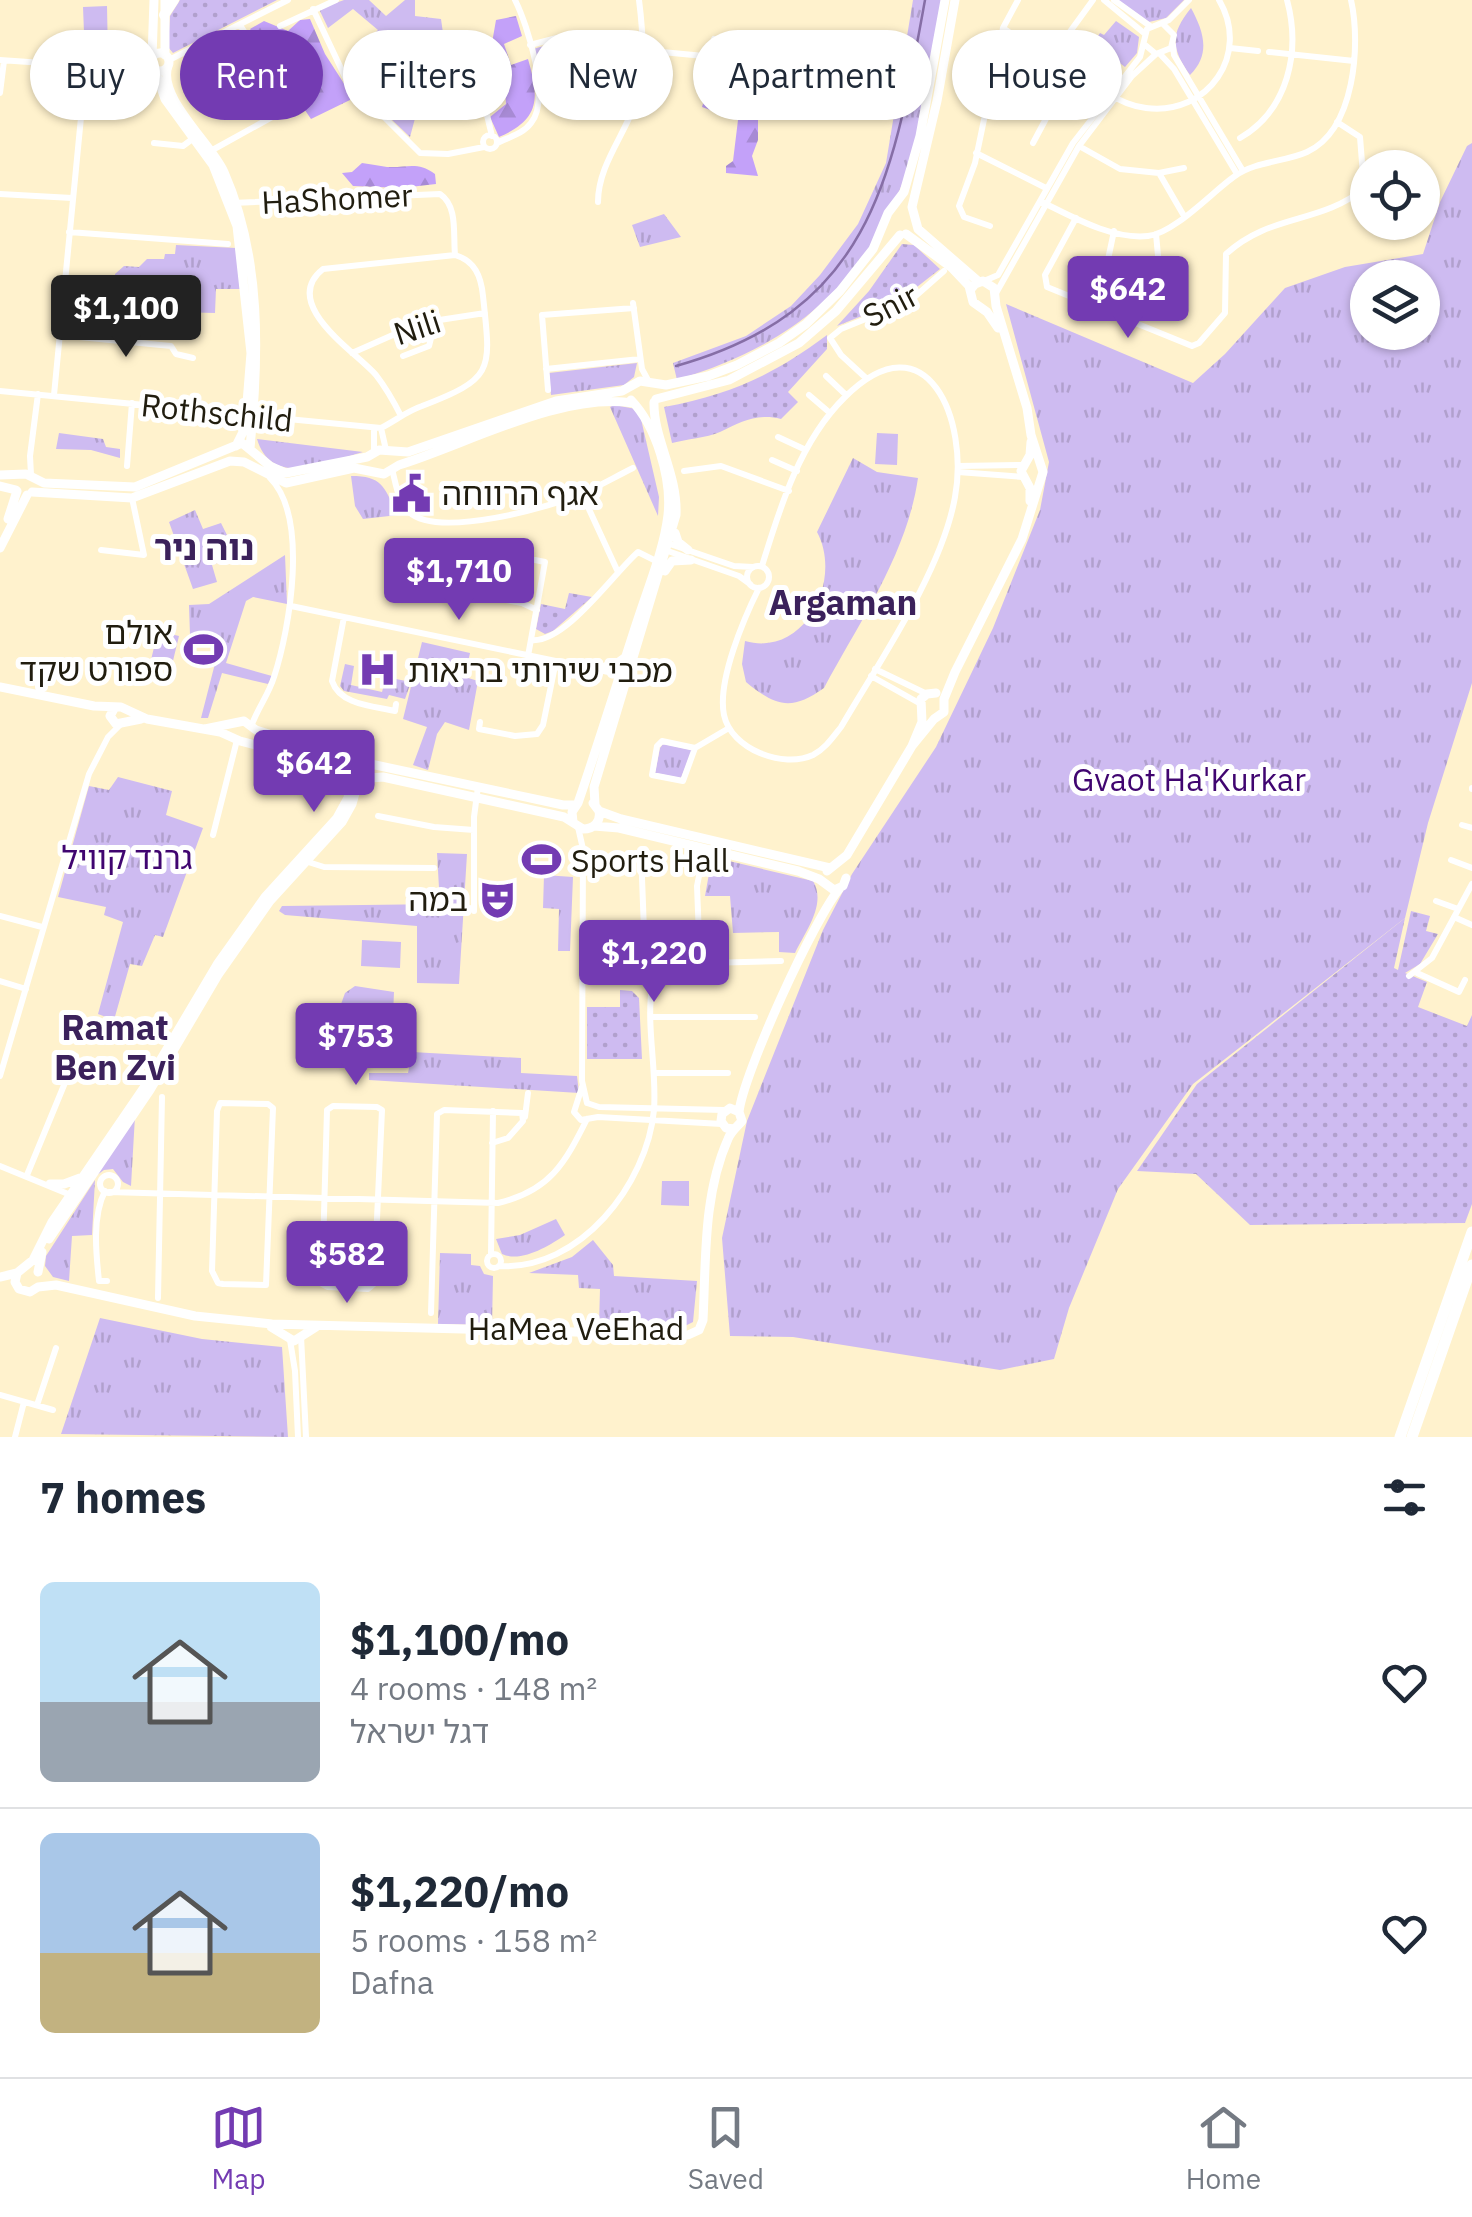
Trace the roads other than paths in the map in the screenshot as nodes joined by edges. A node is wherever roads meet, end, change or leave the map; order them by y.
1 (165, 0) edge
2 (174, 0) edge
3 (288, 0) edge
4 (336, 0) edge
5 (514, 0) edge
6 (640, 0) edge
7 (946, 0) edge
8 (955, 0) edge
9 (1018, 0) edge
10 (1093, 0) edge
11 (1104, 0) edge
12 (1114, 0) edge
13 (1189, 0) edge
14 (1219, 0) edge
15 (1288, 0) edge
16 (1351, 0) edge
17 (155, 6) edge
18 (312, 10) junction
19 (1180, 10) junction
20 (240, 25) junction
21 (280, 26) dead end
22 (1150, 27) junction
23 (1003, 28) joint
24 (641, 30) edge
25 (1006, 30) edge
26 (1071, 30) edge
27 (1174, 35) junction
28 (1144, 42) junction
29 (530, 45) joint
30 (1173, 45) junction
31 (1229, 48) junction
32 (1258, 51) dead end
33 (1269, 52) dead end
34 (1158, 54) junction
35 (1292, 54) junction
36 (160, 55) edge
37 (167, 60) junction
38 (1354, 60) junction
39 (2, 61) edge
40 (30, 63) edge
41 (160, 68) edge
42 (1122, 84) edge
43 (1122, 85) edge
44 (160, 87) edge
45 (1122, 91) edge
46 (0, 93) edge
47 (1196, 99) junction
48 (1122, 100) edge
49 (1136, 106) junction
50 (80, 120) edge
51 (490, 120) edge
52 (627, 120) edge
53 (984, 120) edge
54 (1044, 120) edge
55 (1092, 120) edge
56 (1096, 120) edge
57 (1337, 122) junction
58 (197, 136) junction
59 (1240, 138) dead end
60 (495, 139) junction
61 (154, 143) dead end
62 (1033, 143) dead end
63 (1079, 146) junction
64 (1361, 150) edge
65 (208, 151) junction
66 (976, 153) junction
67 (1184, 168) dead end
68 (1240, 172) junction
69 (1159, 173) junction
70 (1047, 188) junction
71 (0, 194) edge
72 (72, 198) junction
73 (1350, 198) edge
74 (598, 202) dead end
75 (1043, 202) junction
76 (233, 203) junction
77 (890, 210) junction
78 (1184, 216) junction
79 (914, 218) junction
80 (1076, 218) junction
81 (886, 223) junction
82 (990, 226) dead end
83 (69, 232) junction
84 (1114, 232) junction
85 (903, 234) junction
86 (1156, 234) junction
87 (228, 244) dead end
88 (455, 254) junction
89 (1106, 270) dead end
90 (944, 271) dead end
91 (981, 282) junction
92 (1161, 288) dead end
93 (970, 290) junction
94 (995, 296) junction
95 (981, 306) junction
96 (485, 313) junction
97 (428, 321) junction
98 (60, 335) junction
99 (1005, 339) junction
100 (352, 352) junction
101 (403, 356) dead end
102 (193, 358) dead end
103 (640, 360) junction
104 (546, 370) junction
105 (642, 370) junction
106 (826, 376) dead end
107 (867, 379) junction
108 (650, 382) junction
109 (633, 386) junction
110 (0, 390) edge
111 (548, 390) dead end
112 (38, 394) junction
113 (809, 395) dead end
114 (54, 396) junction
115 (846, 396) junction
116 (655, 400) junction
117 (132, 403) junction
118 (635, 404) junction
119 (830, 413) junction
120 (250, 414) junction
121 (402, 416) junction
122 (378, 428) junction
123 (1032, 435) junction
124 (778, 436) dead end
125 (235, 447) junction
126 (251, 449) junction
127 (806, 450) junction
128 (388, 452) junction
129 (373, 454) junction
130 (772, 460) dead end
131 (242, 462) junction
132 (1039, 463) junction
133 (126, 466) dead end
134 (633, 468) dead end
135 (958, 469) junction
136 (386, 471) junction
137 (684, 471) dead end
138 (797, 471) junction
139 (1028, 473) junction
140 (0, 475) edge
141 (27, 476) junction
142 (270, 477) junction
143 (297, 482) junction
144 (0, 486) edge
145 (23, 492) junction
146 (789, 492) junction
147 (582, 494) junction
148 (132, 498) junction
149 (285, 502) junction
150 (675, 523) junction
151 (1, 545) edge
152 (666, 547) junction
153 (101, 550) dead end
154 (690, 555) junction
155 (535, 560) dead end
156 (656, 561) junction
157 (757, 566) junction
158 (617, 570) junction
159 (660, 577) junction
160 (750, 584) junction
161 (435, 587) dead end
162 (759, 588) junction
163 (291, 606) junction
164 (536, 610) junction
165 (344, 617) junction
166 (531, 640) junction
167 (528, 656) junction
168 (626, 657) junction
169 (556, 661) junction
170 (597, 670) junction
171 (873, 672) junction
172 (624, 676) junction
173 (0, 687) edge
174 (616, 687) junction
175 (936, 695) junction
176 (264, 702) junction
177 (919, 703) junction
178 (396, 704) dead end
179 (922, 715) junction
180 (118, 717) junction
181 (934, 719) junction
182 (237, 722) junction
183 (480, 722) dead end
184 (251, 727) junction
185 (729, 728) junction
186 (205, 729) junction
187 (239, 740) junction
188 (912, 746) junction
189 (695, 748) junction
190 (352, 760) junction
191 (364, 762) junction
192 (355, 776) junction
193 (478, 787) junction
194 (476, 798) junction
195 (577, 804) junction
196 (597, 807) junction
197 (378, 816) dead end
198 (1462, 824) dead end
199 (584, 826) junction
200 (1472, 828) edge
201 (474, 830) junction
202 (213, 836) dead end
203 (854, 846) junction
204 (641, 850) dead end
205 (303, 859) junction
206 (1451, 860) dead end
207 (700, 866) dead end
208 (434, 868) dead end
209 (831, 868) junction
210 (1472, 868) edge
211 (824, 883) junction
212 (843, 883) junction
213 (1472, 884) edge
214 (1436, 901) dead end
215 (474, 911) dead end
216 (1456, 913) junction
217 (822, 915) junction
218 (0, 916) edge
219 (1472, 925) edge
220 (42, 927) junction
221 (781, 960) dead end
222 (700, 962) junction
223 (653, 968) junction
224 (1465, 980) dead end
225 (0, 981) edge
226 (652, 986) junction
227 (26, 989) junction
228 (755, 1016) dead end
229 (652, 1017) junction
230 (76, 1056) dead end
231 (2, 1065) edge
232 (728, 1072) dead end
233 (654, 1073) junction
234 (0, 1076) edge
235 (582, 1081) junction
236 (528, 1093) dead end
237 (162, 1096) dead end
238 (578, 1104) junction
239 (589, 1104) junction
240 (654, 1109) junction
241 (732, 1110) junction
242 (493, 1111) junction
243 (574, 1114) junction
244 (588, 1118) junction
245 (652, 1119) junction
246 (523, 1122) junction
247 (727, 1126) junction
248 (576, 1142) junction
249 (492, 1143) junction
250 (0, 1166) edge
251 (27, 1175) junction
252 (82, 1177) junction
253 (117, 1180) junction
254 (50, 1184) junction
255 (107, 1192) junction
256 (130, 1192) junction
257 (161, 1194) junction
258 (214, 1195) junction
259 (73, 1196) junction
260 (270, 1197) junction
261 (325, 1198) junction
262 (377, 1201) junction
263 (434, 1203) junction
264 (491, 1204) junction
265 (1471, 1240) edge
266 (1470, 1272) edge
267 (36, 1275) junction
268 (0, 1278) edge
269 (16, 1278) junction
270 (107, 1281) dead end
271 (158, 1298) dead end
272 (430, 1314) dead end
273 (255, 1322) junction
274 (298, 1330) junction
275 (288, 1338) junction
276 (56, 1348) dead end
277 (0, 1395) edge
278 (24, 1402) junction
279 (37, 1405) junction
280 (53, 1410) dead end
281 (15, 1437) edge
282 (298, 1437) edge
283 (306, 1437) edge
284 (1400, 1437) edge
285 (1412, 1437) edge

1 - 17 street
2 - 17 main road
3 - 20 street
4 - 18 street
5 - 29 street
6 - 24 street
7 - 77 street
8 - 79 street
9 - 23 street
10 - 26 street
11 - 22 street
12 - 22 street
13 - 19 street
14 - 31 street
15 - 35 street
16 - 38 street
17 - 37 street
18 - 21 street
18 - 60 street
19 - 22 street
19 - 27 street
20 - 37 street
20 - 65 street
22 - 27 street
22 - 28 street
23 - 25 street
27 - 30 street
28 - 34 street
28 - 42 street
29 - 60 street
30 - 34 street
30 - 47 street
31 - 32 street
31 - 47 street
33 - 35 street
34 - 43 street
34 - 47 street
35 - 38 street
35 - 59 street
36 - 37 street
37 - 41 street
37 - 58 street
38 - 57 street
39 - 40 street
39 - 46 street
44 - 58 street
45 - 49 street
47 - 49 street
47 - 68 street
48 - 49 street
50 - 72 street
51 - 60 street
52 - 74 street
53 - 66 street
54 - 62 street
55 - 70 street
56 - 63 street
57 - 64 street
57 - 68 street
58 - 61 street
58 - 65 street
63 - 69 street
63 - 75 street
65 - 76 street
66 - 70 street
66 - 82 street
67 - 69 street
68 - 78 street
69 - 78 street
70 - 75 street
71 - 72 street
72 - 83 street
73 - 80 street
75 - 80 street
75 - 91 street
75 - 94 street
76 - 88 street, HaShomer
76 - 120 street
77 - 79 street
77 - 81 street
78 - 86 street
79 - 85 street
79 - 91 street
80 - 84 street
81 - 85 street
81 - 108 street
83 - 87 street
83 - 98 street
84 - 86 street
84 - 89 street
85 - 93 street
85 - 116 street
86 - 92 street
88 - 96 street
88 - 100 street
90 - 107 street, Snir
91 - 93 street
91 - 94 street
93 - 95 street
94 - 95 street
94 - 99 street
95 - 99 street
96 - 97 street, Nili
96 - 121 street
97 - 100 street, Nili
97 - 101 street
98 - 102 street
98 - 114 street
99 - 123 street
100 - 121 street
103 - 104 street
103 - 104 street
103 - 105 street
104 - 111 street
105 - 108 street
105 - 109 street
106 - 115 street
107 - 115 street
107 - 135 street
108 - 109 street
108 - 116 street
109 - 118 street
109 - 128 street
110 - 112 street, Rothschild
112 - 114 street, Rothschild
112 - 141 street
113 - 119 street
114 - 117 street, Rothschild
115 - 119 street
116 - 118 street
116 - 150 street
117 - 120 street, Rothschild
117 - 133 street
118 - 136 street
118 - 152 street
119 - 127 street
120 - 122 street, Rothschild
120 - 125 street
120 - 126 street
121 - 122 street
122 - 128 street
122 - 129 street
123 - 132 street
123 - 139 street
124 - 127 street
125 - 126 street
125 - 131 street
125 - 141 street
126 - 129 street
126 - 131 street
127 - 138 street
128 - 129 street
128 - 136 street
129 - 136 street
130 - 138 street
131 - 142 street
131 - 148 street
132 - 139 street
132 - 139 street
134 - 147 street
135 - 139 street
135 - 171 street
136 - 143 street
136 - 147 street
137 - 146 street
138 - 146 street
139 - 175 street
140 - 141 street
141 - 145 street
141 - 145 street
142 - 143 street
142 - 149 street
143 - 149 street
144 - 145 street
145 - 148 street
145 - 151 street
146 - 157 street
147 - 158 street
148 - 153 street
149 - 163 street
150 - 152 street
150 - 154 street
152 - 154 street
152 - 156 street
152 - 159 street
154 - 157 street
154 - 159 street
154 - 160 street
155 - 164 street
156 - 158 street
156 - 168 street
157 - 160 street
157 - 162 street
158 - 166 street
159 - 172 street
160 - 162 street
161 - 164 street
162 - 185 street
163 - 165 street
163 - 176 street
164 - 166 street
165 - 167 street
165 - 178 street
166 - 167 street
167 - 169 street
168 - 170 street
168 - 172 street
169 - 170 street
169 - 183 street
170 - 172 street
170 - 174 street
171 - 175 street
171 - 177 street
171 - 185 street
172 - 174 street
172 - 196 street
173 - 180 street
174 - 195 street
175 - 177 street
175 - 181 street
176 - 182 street
176 - 184 street
177 - 179 street
179 - 181 street
179 - 188 street
180 - 186 street
180 - 220 street
181 - 188 street
182 - 184 street
182 - 186 street
182 - 187 street
184 - 187 street
184 - 190 street
185 - 189 street
186 - 187 street
187 - 192 street
187 - 202 street
188 - 203 street
189 - 189 street
190 - 191 street
190 - 192 street
191 - 192 street
191 - 193 street
192 - 194 street
192 - 205 street
193 - 194 street
193 - 195 street
194 - 199 street
194 - 201 street
195 - 196 street
195 - 199 street
196 - 199 street
196 - 209 street
197 - 201 street
198 - 200 street
199 - 211 street
199 - 235 street
201 - 215 street
203 - 209 street
203 - 212 street
204 - 223 street
205 - 208 street
205 - 252 street
205 - 259 street
206 - 210 street
207 - 222 street
209 - 211 street
209 - 212 street
211 - 212 street
211 - 217 street
212 - 217 street
213 - 216 street
214 - 216 street
216 - 219 street
216 - 224 street
217 - 241 street
218 - 220 street
220 - 227 street
221 - 222 street
222 - 223 street
223 - 226 street
223 - 226 street
225 - 227 street
226 - 229 street
227 - 231 street
228 - 229 street
229 - 233 street
230 - 251 street
231 - 234 street
232 - 233 street
233 - 240 street
235 - 238 street
235 - 239 street
236 - 246 street
237 - 257 street
238 - 239 street
238 - 243 street
239 - 240 street
239 - 244 street
240 - 241 street
240 - 245 street
241 - 247 street
241 - 247 street
242 - 246 street
242 - 249 street
242 - 263 street
243 - 244 street
243 - 248 street
244 - 245 street
244 - 248 street
245 - 247 street
245 - 264 street
246 - 249 street
247 - 274 street, HaMea VeEhad
248 - 264 street
249 - 264 street
250 - 251 street
251 - 254 street
252 - 254 street
252 - 259 street
253 - 255 street
253 - 255 street
253 - 256 street
254 - 259 street
255 - 256 street
255 - 270 street
256 - 257 street
257 - 258 street
257 - 271 street
258 - 260 street
258 - 260 street
258 - 260 street
259 - 267 street
260 - 261 street
261 - 262 street
261 - 262 street
261 - 262 street
262 - 263 street
263 - 264 street
263 - 272 street
265 - 284 highway
266 - 285 highway
267 - 269 street
267 - 269 street
267 - 273 street, HaMea VeEhad
268 - 269 street
273 - 274 street, HaMea VeEhad
273 - 275 street, HaMea VeEhad
274 - 275 street
274 - 275 street
274 - 283 street
275 - 282 street
276 - 279 street
277 - 278 street
278 - 279 street
278 - 281 street
279 - 280 street

